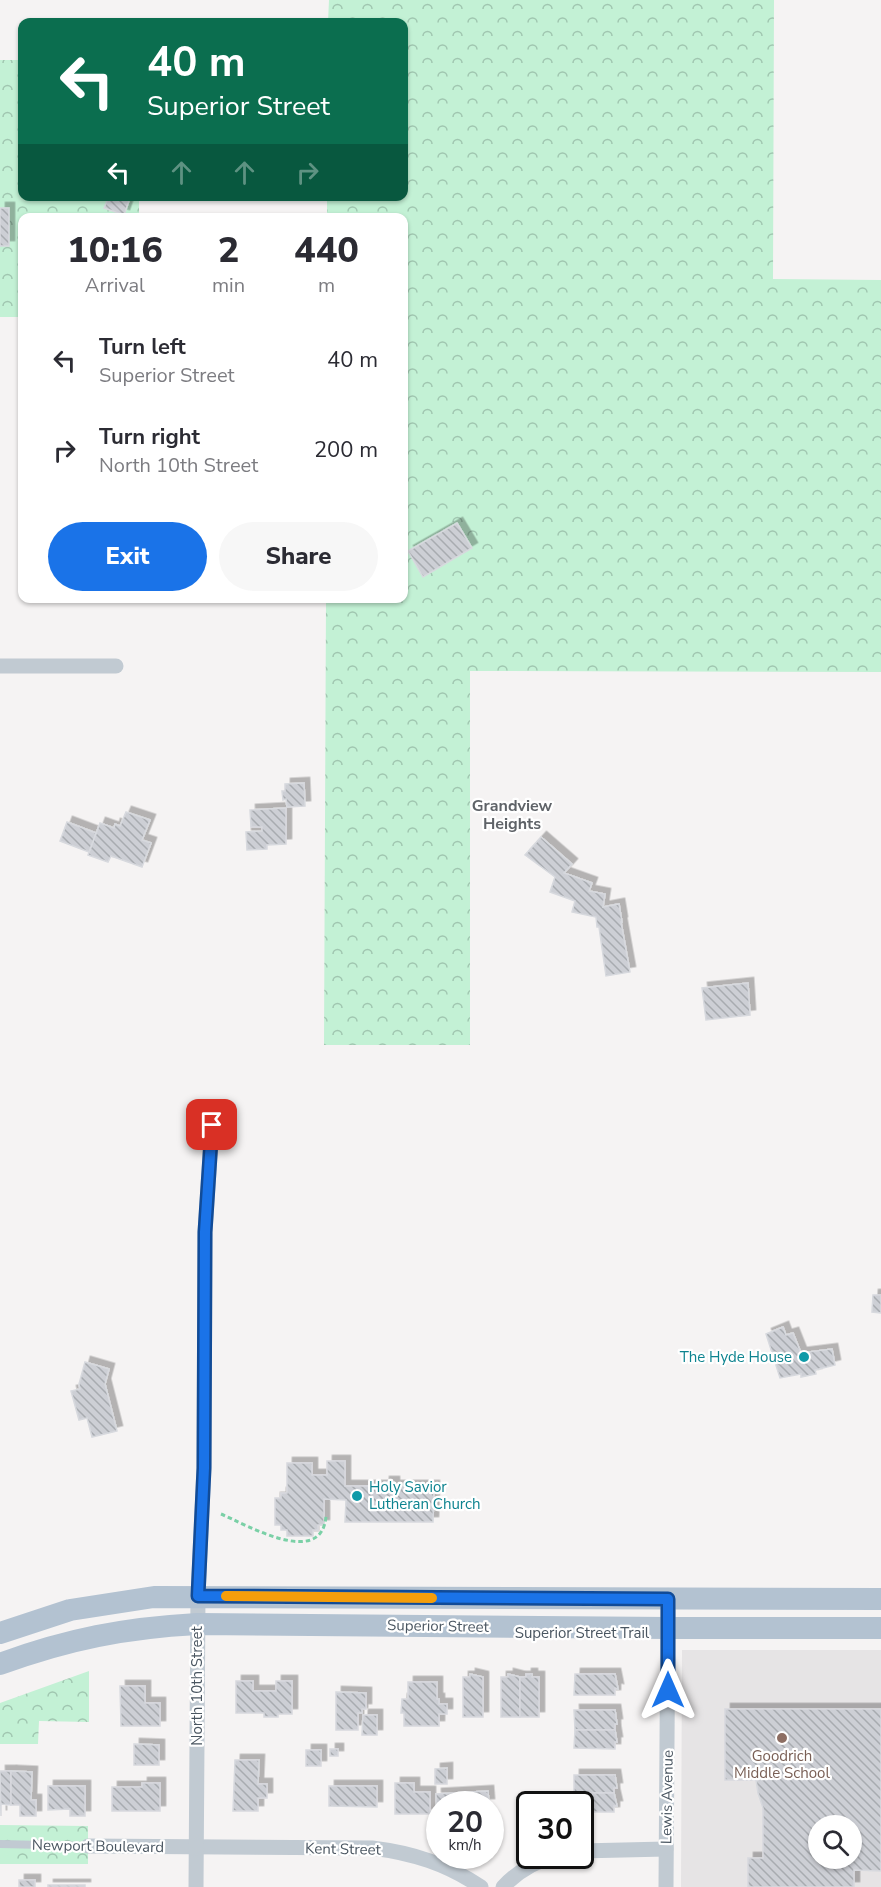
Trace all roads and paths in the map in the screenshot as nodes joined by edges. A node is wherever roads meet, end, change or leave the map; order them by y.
1 (0, 666) edge
2 (116, 666) dead end
3 (212, 1125) dead end
4 (221, 1514) dead end
5 (326, 1516) dead end
6 (198, 1596) junction
7 (668, 1599) junction
8 (881, 1599) edge
9 (197, 1624) junction
10 (668, 1628) junction
11 (881, 1628) edge
12 (0, 1633) edge
13 (0, 1664) edge
14 (0, 1844) edge
15 (88, 1845) joint
16 (196, 1847) junction
17 (666, 1849) junction
18 (594, 1851) edge
19 (526, 1869) edge
20 (196, 1887) edge
21 (481, 1887) edge
22 (503, 1887) edge
23 (666, 1887) edge

1 - 2 street
3 - 6 street, North 10th Street
4 - 5 path
6 - 7 main road, Superior Street
6 - 9 street, North 10th Street
6 - 12 main road, Superior Street
7 - 8 main road, Superior Street
7 - 10 street, Lewis Avenue
9 - 10 main road, Superior Street
9 - 13 main road, Superior Street
9 - 16 street, North 10th Street
10 - 11 main road, Superior Street
10 - 17 street, Lewis Avenue
14 - 15 lane, Newport Boulevard
15 - 16 street, Newport Boulevard
16 - 20 street, North 10th Street
16 - 21 street, Kent Street
17 - 18 street
17 - 23 street, Lewis Avenue
19 - 22 street

